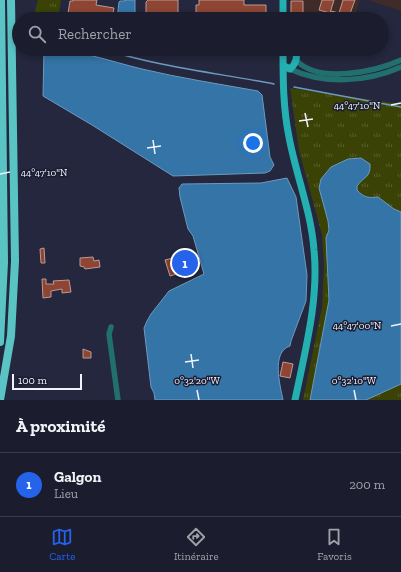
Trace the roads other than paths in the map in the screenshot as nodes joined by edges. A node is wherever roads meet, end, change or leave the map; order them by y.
1 (1, 0) edge
2 (11, 0) edge
3 (283, 0) edge
4 (283, 12) edge
5 (285, 56) edge
6 (296, 56) edge
7 (296, 60) junction
8 (401, 60) edge
9 (287, 67) junction
10 (401, 67) edge
11 (361, 75) junction
12 (111, 327) dead end
13 (0, 342) edge
14 (0, 400) edge
15 (118, 400) edge
16 (295, 400) edge

1 - 13 highway
2 - 14 highway
3 - 4 main road
5 - 9 main road
6 - 7 main road
7 - 9 main road
7 - 11 street
8 - 11 street
9 - 11 street
9 - 16 main road
10 - 11 street
12 - 15 street

